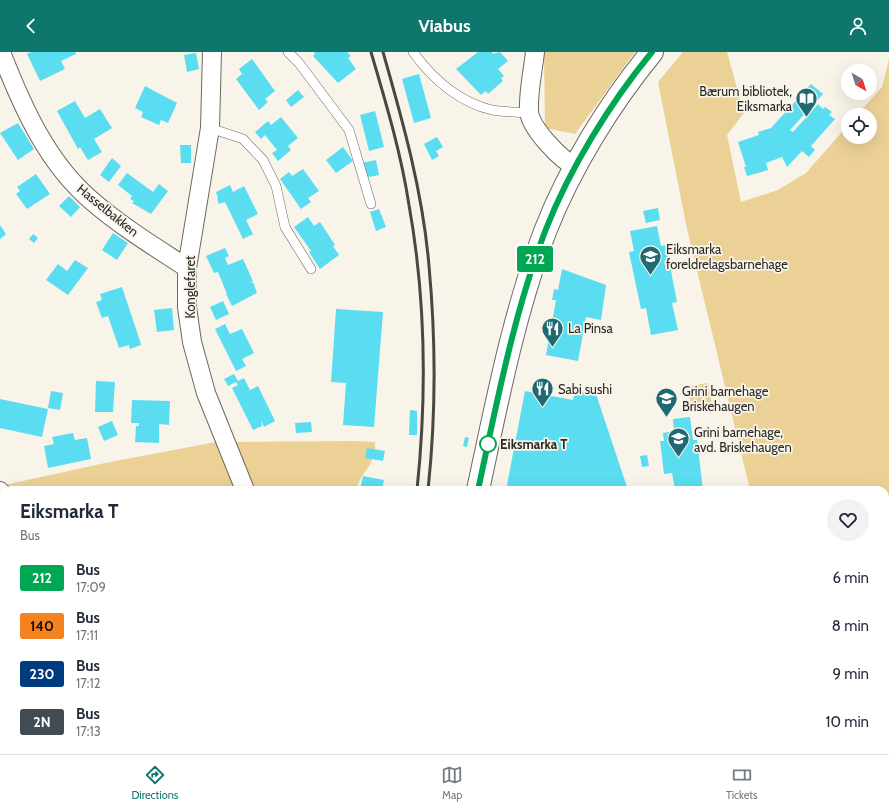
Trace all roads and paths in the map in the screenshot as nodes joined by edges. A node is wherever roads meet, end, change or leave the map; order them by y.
1 (1, 52) edge
2 (212, 52) edge
3 (288, 52) edge
4 (413, 52) edge
5 (535, 52) edge
6 (652, 52) edge
7 (529, 113) junction
8 (210, 128) junction
9 (576, 167) junction
10 (371, 204) dead end
11 (187, 268) junction
12 (310, 269) dead end
13 (243, 486) edge
14 (479, 486) edge

1 - 11 street, Hasselbakken
2 - 8 street, Konglefaret
3 - 10 lane
4 - 7 lane
5 - 7 street
6 - 9 street
7 - 9 street
8 - 11 street, Konglefaret
8 - 12 lane
9 - 14 street
11 - 13 street, Konglefaret

